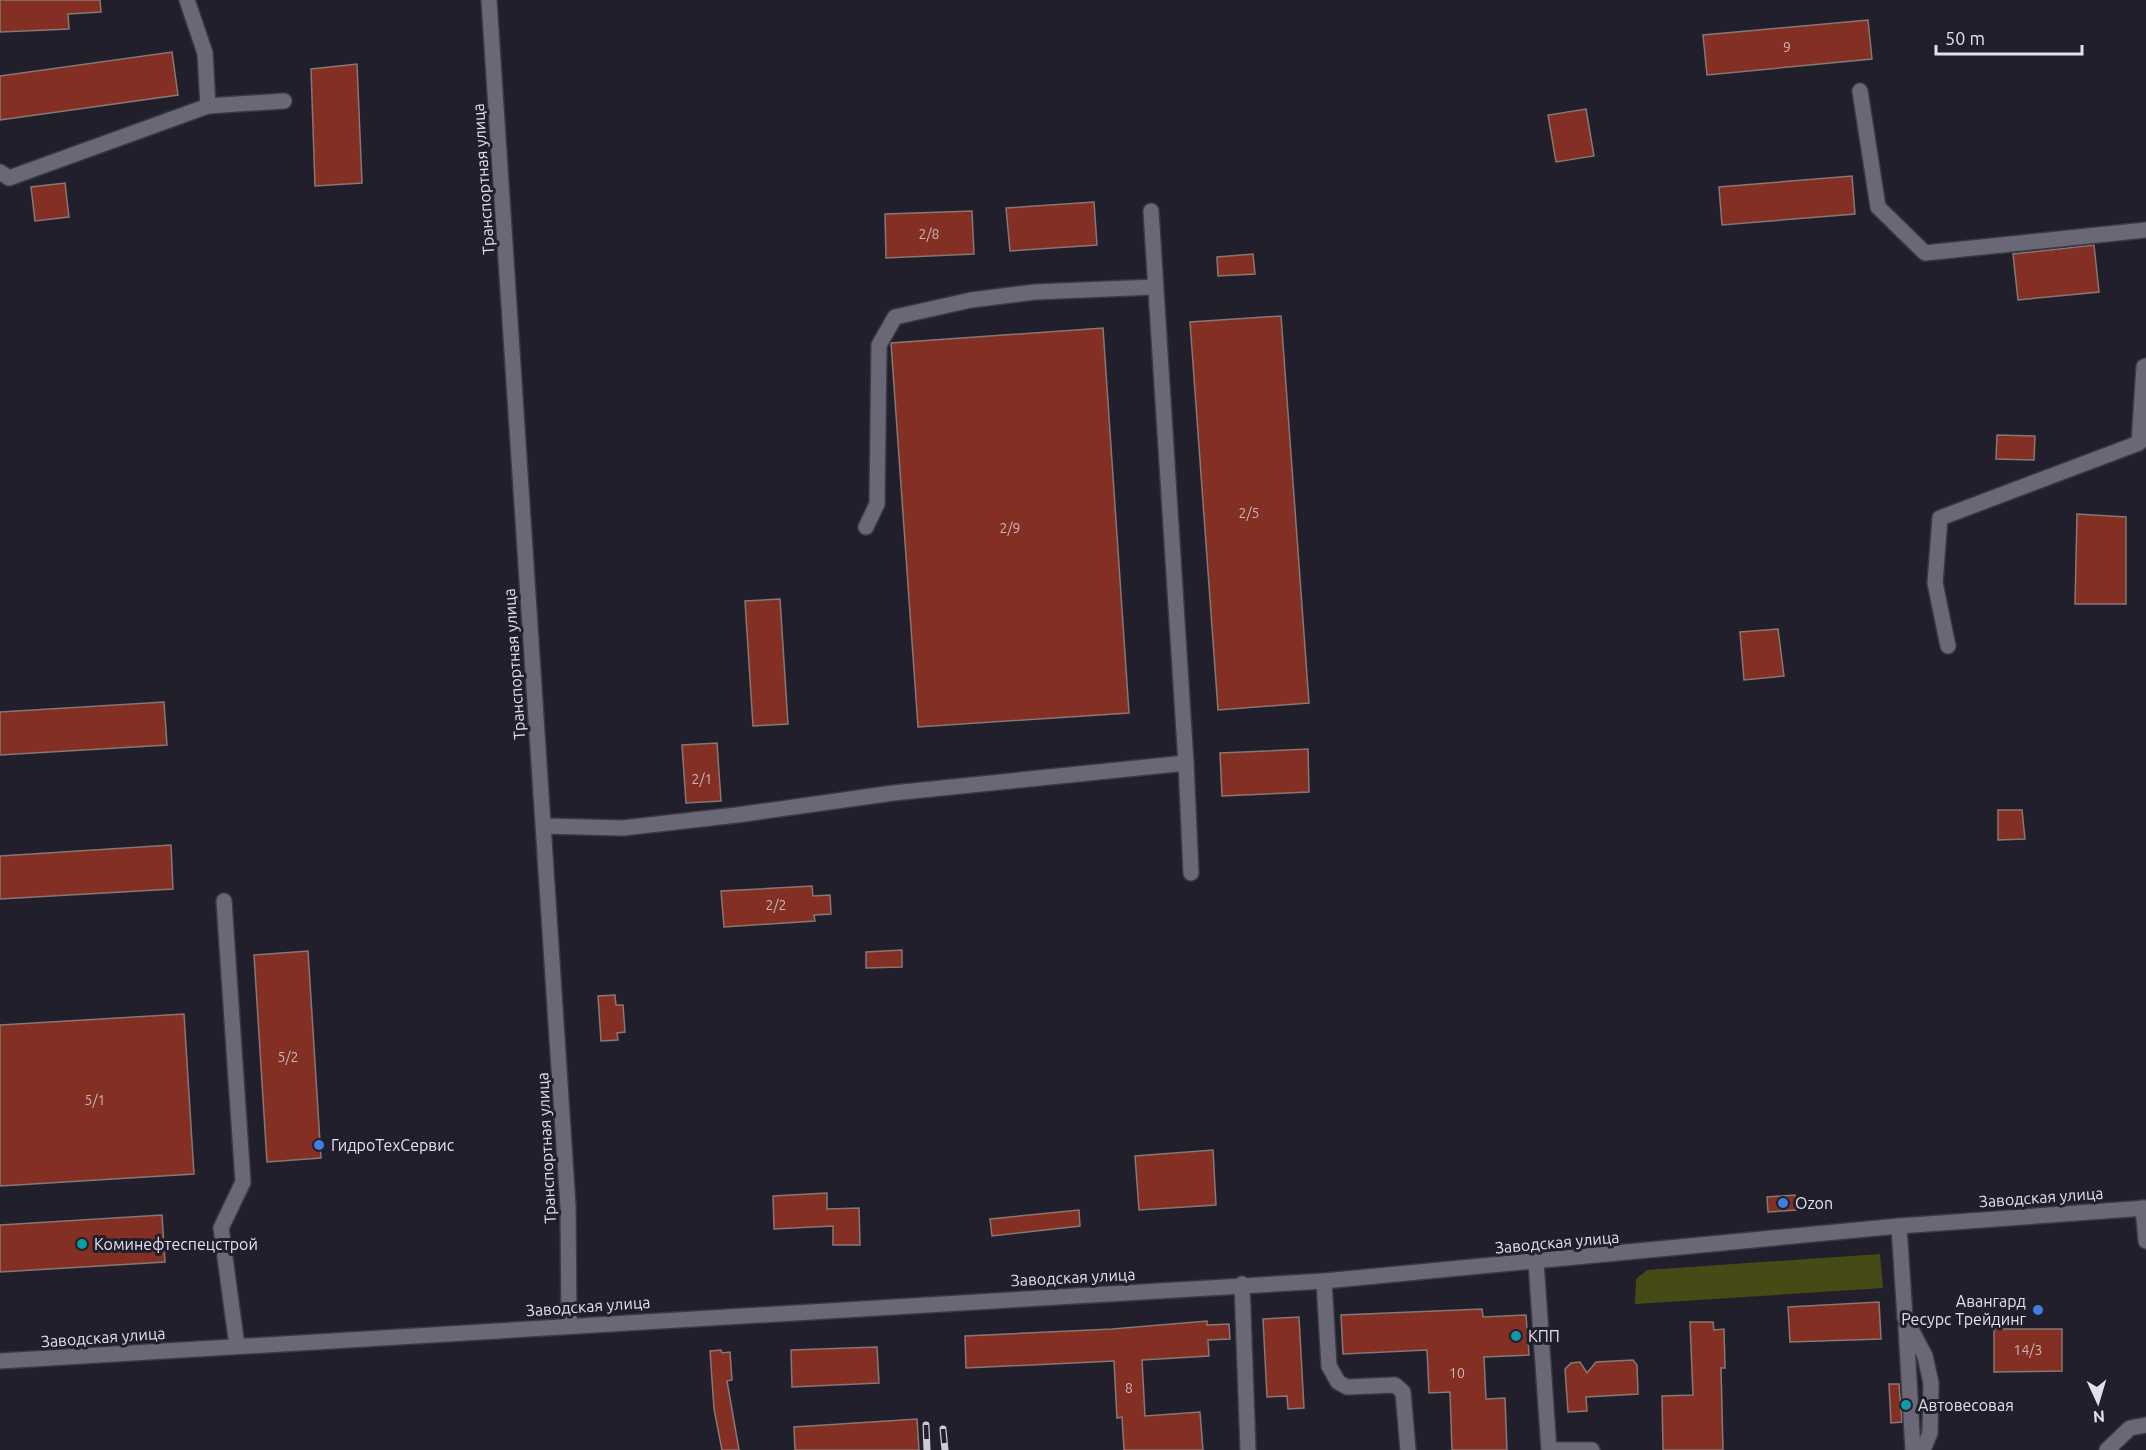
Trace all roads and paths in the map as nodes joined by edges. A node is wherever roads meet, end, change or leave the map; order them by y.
1 (187, 0) edge
2 (489, 0) edge
3 (1860, 91) dead end
4 (284, 101) dead end
5 (208, 106) junction
6 (0, 172) edge
7 (1150, 211) dead end
8 (2146, 230) edge
9 (1155, 287) junction
10 (2146, 366) edge
11 (866, 527) dead end
12 (1948, 646) dead end
13 (1186, 763) junction
14 (544, 826) junction
15 (1191, 873) dead end
16 (224, 901) dead end
17 (2144, 1208) edge
18 (1899, 1226) junction
19 (2146, 1241) edge
20 (1536, 1262) junction
21 (1324, 1281) junction
22 (1242, 1284) junction
23 (1905, 1318) junction
24 (569, 1325) junction
25 (237, 1346) junction
26 (0, 1361) edge
27 (2146, 1425) edge
28 (1248, 1450) edge
29 (1408, 1450) edge
30 (1550, 1450) edge
31 (1592, 1450) edge
32 (1913, 1450) edge
33 (1923, 1450) edge
34 (2107, 1450) edge

1 - 5 street
2 - 14 street, Транспортная улица
3 - 8 street
4 - 5 street
5 - 6 street
7 - 9 street
9 - 11 street
9 - 13 street
10 - 12 street
13 - 14 street
13 - 15 street
14 - 24 street, Транспортная улица
16 - 25 street
17 - 18 street, Заводская улица
17 - 19 street
18 - 20 street, Заводская улица
18 - 23 street
20 - 21 street, Заводская улица
20 - 30 street
21 - 22 street, Заводская улица
21 - 29 street
22 - 24 street, Заводская улица
22 - 28 street
23 - 32 street
23 - 33 street
24 - 25 street, Заводская улица
25 - 26 street, Заводская улица
27 - 34 street
30 - 31 street

